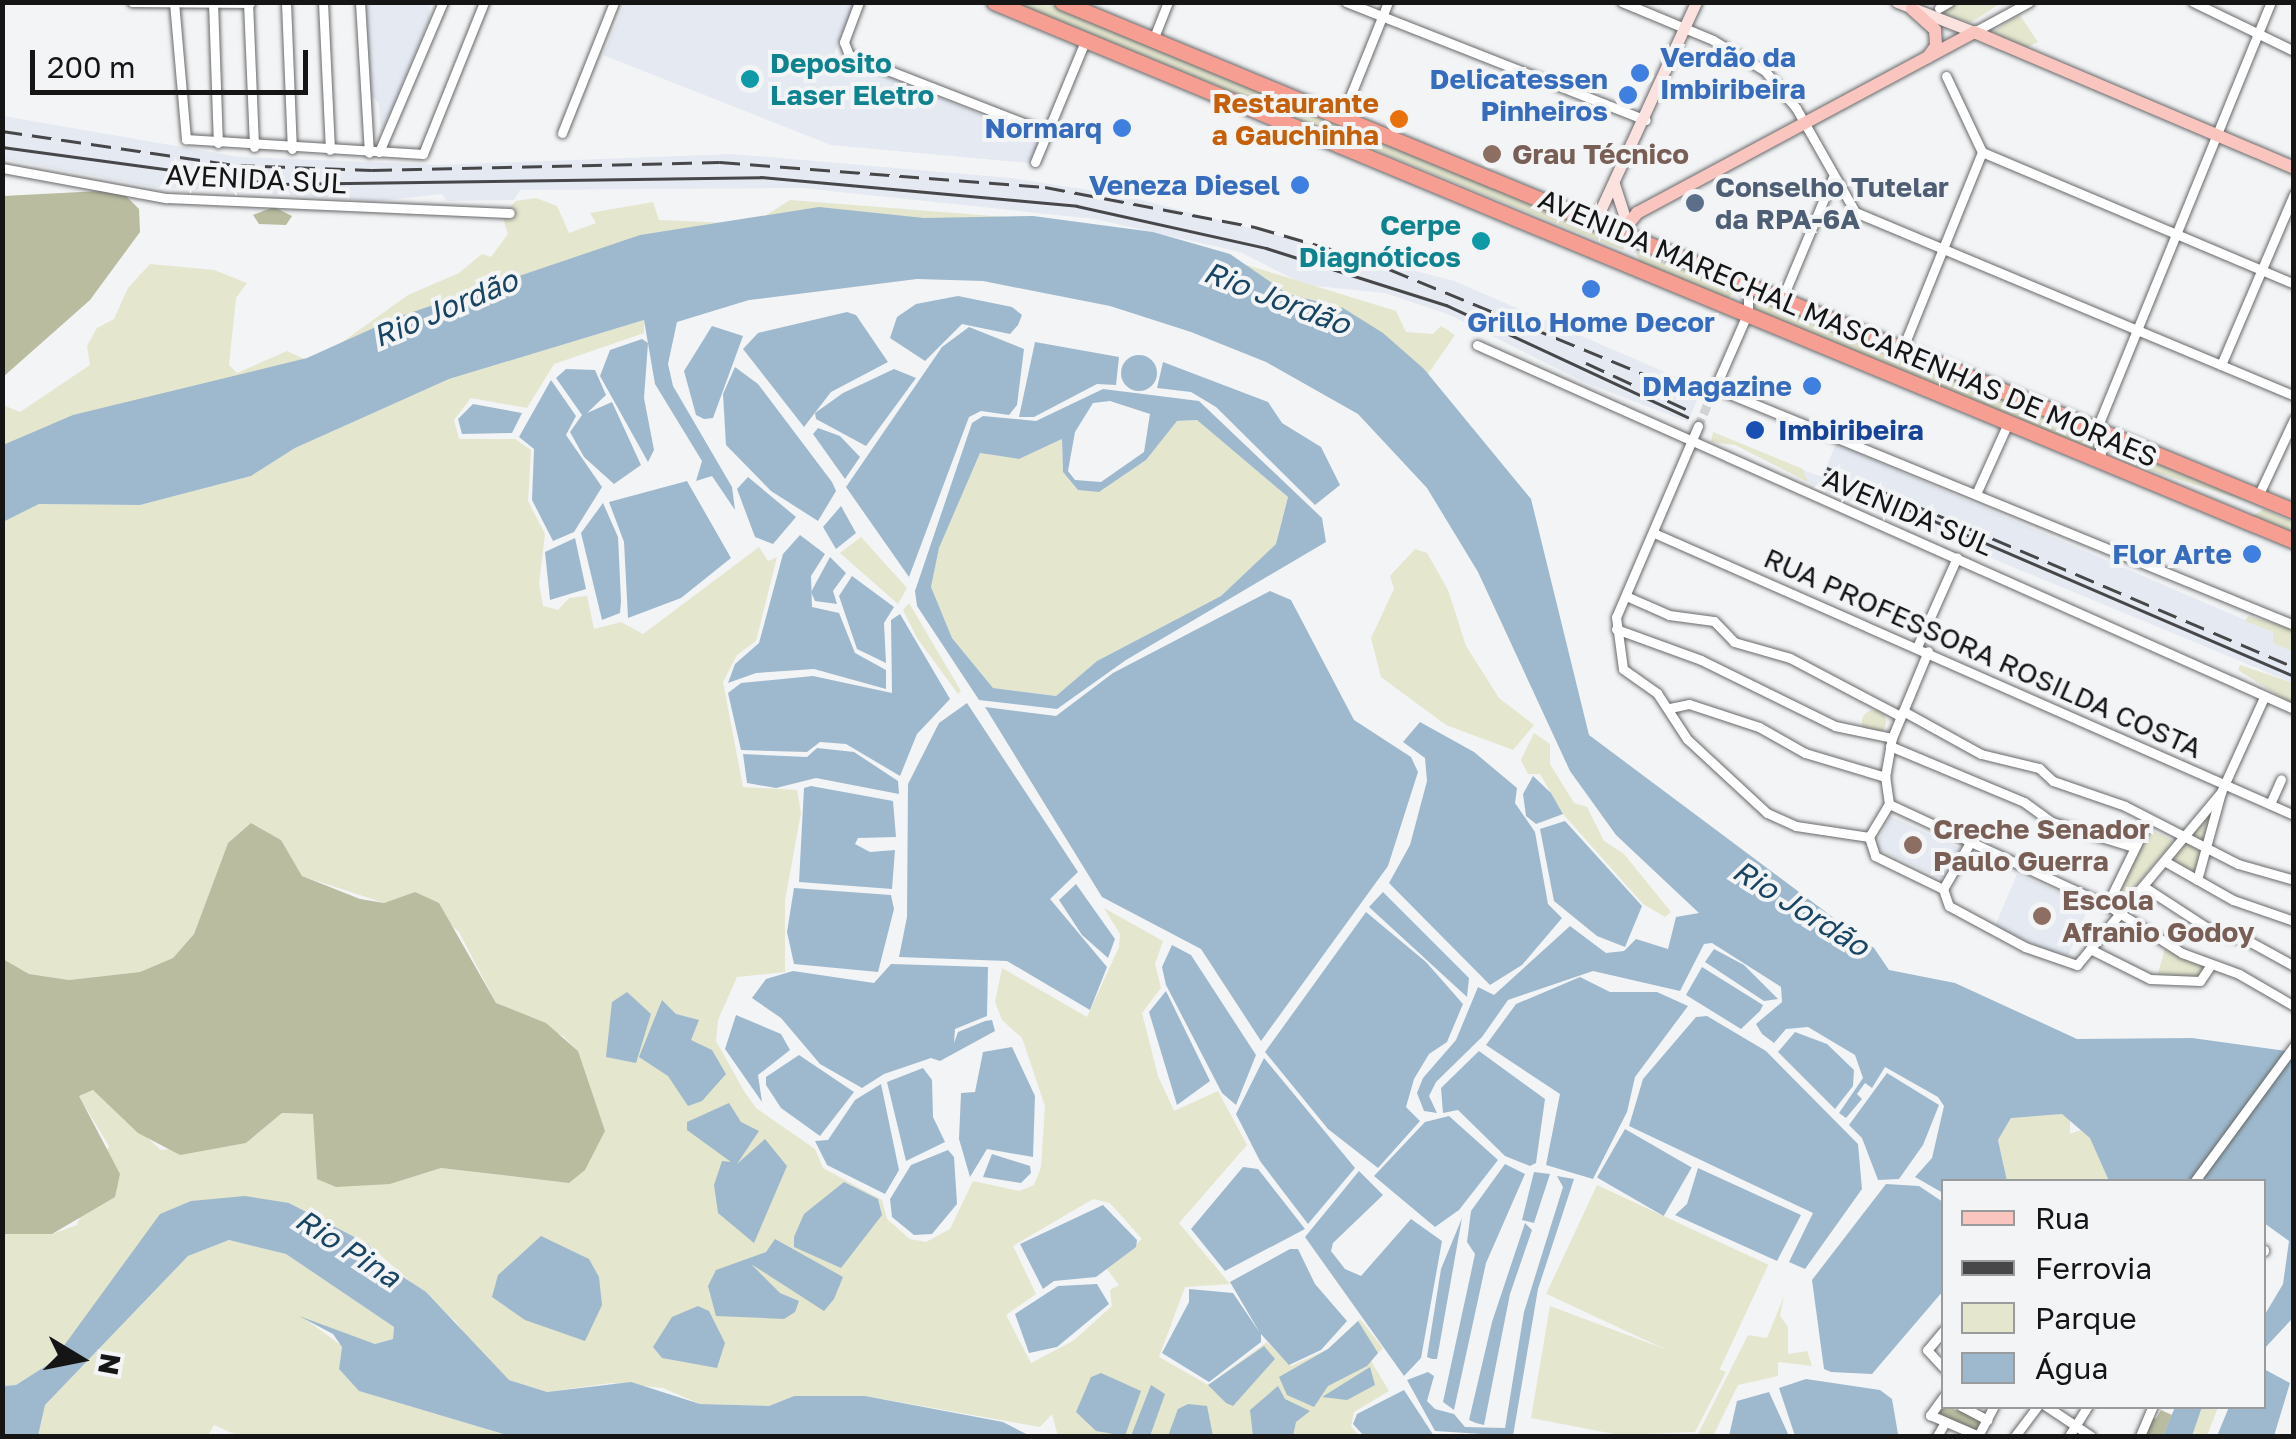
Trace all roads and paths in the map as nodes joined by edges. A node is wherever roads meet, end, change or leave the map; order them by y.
1 (132, 2) edge
2 (286, 2) edge
3 (323, 2) edge
4 (360, 2) edge
5 (443, 2) edge
6 (484, 2) edge
7 (614, 2) edge
8 (859, 2) edge
9 (994, 2) edge
10 (1062, 2) edge
11 (1168, 2) edge
12 (1346, 2) edge
13 (1388, 2) edge
14 (1622, 2) edge
15 (1696, 2) edge
16 (1897, 2) edge
17 (1999, 2) edge
18 (2029, 2) edge
19 (2193, 2) edge
20 (2271, 2) edge
21 (249, 3) edge
22 (174, 4) edge
23 (213, 4) edge
24 (1912, 8) junction
25 (2006, 15) junction
26 (1381, 18) junction
27 (1684, 29) junction
28 (1974, 32) junction
29 (2256, 36) junction
30 (1153, 40) junction
31 (1085, 41) junction
32 (2294, 51) edge
33 (1926, 60) junction
34 (1946, 76) dead end
35 (1341, 119) junction
36 (1646, 120) junction
37 (1804, 121) junction
38 (1046, 132) junction
39 (562, 133) dead end
40 (2218, 137) junction
41 (218, 143) junction
42 (254, 146) junction
43 (292, 149) junction
44 (330, 150) junction
45 (374, 152) junction
46 (1982, 152) junction
47 (1035, 162) dead end
48 (2, 168) edge
49 (2294, 168) edge
50 (1833, 176) junction
51 (1614, 184) junction
52 (2294, 194) edge
53 (510, 213) dead end
54 (1594, 224) junction
55 (1623, 227) junction
56 (2175, 234) junction
57 (1944, 248) junction
58 (1636, 266) junction
59 (2260, 270) junction
60 (2294, 284) edge
61 (1748, 286) junction
62 (1782, 299) junction
63 (1748, 312) junction
64 (2136, 331) junction
65 (1478, 345) dead end
66 (1902, 351) junction
67 (2221, 365) junction
68 (2294, 396) edge
69 (2294, 419) edge
70 (2008, 423) junction
71 (1698, 426) tunnel mouth
72 (2097, 428) junction
73 (1691, 444) junction
74 (2102, 461) junction
75 (2134, 475) junction
76 (1976, 494) junction
77 (2258, 496) junction
78 (2294, 512) edge
79 (1654, 533) junction
80 (2294, 541) edge
81 (1957, 557) junction
82 (1626, 596) junction
83 (2294, 626) edge
84 (1616, 630) junction
85 (1918, 647) junction
86 (1928, 652) junction
87 (2264, 697) junction
88 (1689, 704) junction
89 (1670, 708) junction
90 (2294, 709) edge
91 (1902, 714) junction
92 (1678, 723) junction
93 (1891, 742) junction
94 (1885, 777) junction
95 (2281, 778) dead end
96 (2223, 787) junction
97 (1888, 804) junction
98 (2270, 804) junction
99 (2294, 815) edge
100 (2148, 821) junction
101 (1869, 837) junction
102 (2184, 838) junction
103 (1968, 846) junction
104 (2134, 848) junction
105 (2209, 850) junction
106 (2166, 862) junction
107 (2197, 880) junction
108 (2294, 880) edge
109 (2144, 886) junction
110 (1943, 890) junction
111 (2107, 906) junction
112 (2119, 913) junction
113 (2294, 921) edge
114 (2090, 948) junction
115 (2210, 966) junction
116 (2294, 966) edge
117 (2294, 1006) edge
118 (2294, 1046) edge
119 (2196, 1179) edge
120 (1941, 1334) edge
121 (1941, 1365) edge
122 (1941, 1400) edge
123 (1967, 1409) edge
124 (1992, 1409) edge
125 (2036, 1409) edge
126 (2050, 1409) edge
127 (2086, 1409) edge
128 (2151, 1409) edge
129 (1987, 1420) junction
130 (1945, 1422) junction
131 (2076, 1426) junction
132 (1937, 1436) edge
133 (1978, 1436) edge
134 (2015, 1436) edge
135 (2069, 1436) edge
136 (2091, 1436) edge
137 (2140, 1436) edge

1 - 22 street
2 - 43 street
3 - 44 street
4 - 45 street
5 - 45 street
6 - 45 street
7 - 39 street
8 - 38 street
9 - 31 highway, AVENIDA MARECHAL MASCARENHAS DE MORAES
10 - 30 highway, AVENIDA MARECHAL MASCARENHAS DE MORAES
11 - 30 street
12 - 26 street
13 - 26 street
14 - 27 street
15 - 27 street
16 - 24 street
17 - 25 street
18 - 25 street
19 - 29 street
20 - 29 street
21 - 23 street
21 - 42 street
22 - 23 street
22 - 41 street
23 - 41 street
24 - 28 street
24 - 33 main road
25 - 28 street
26 - 35 street
26 - 36 street
27 - 36 street
27 - 37 street
28 - 33 main road
28 - 40 main road
29 - 32 street
29 - 40 street
30 - 35 highway, AVENIDA MARECHAL MASCARENHAS DE MORAES
31 - 38 street
31 - 58 highway, AVENIDA MARECHAL MASCARENHAS DE MORAES
33 - 37 main road
34 - 46 street
35 - 54 highway, AVENIDA MARECHAL MASCARENHAS DE MORAES
36 - 51 street
37 - 50 street
37 - 55 main road
38 - 47 street
40 - 49 main road
40 - 56 street
41 - 42 street
42 - 43 street
43 - 44 street
44 - 45 street
46 - 56 street
46 - 57 street
48 - 53 street, AVENIDA SUL
50 - 57 street
50 - 62 street
51 - 54 street
51 - 55 street
52 - 59 street
54 - 55 highway, AVENIDA MARECHAL MASCARENHAS DE MORAES
55 - 58 highway
55 - 61 highway, AVENIDA MARECHAL MASCARENHAS DE MORAES
56 - 59 street
56 - 64 street
57 - 64 street
57 - 66 street
58 - 63 highway, AVENIDA MARECHAL MASCARENHAS DE MORAES
59 - 60 street
59 - 67 street
61 - 62 highway, AVENIDA MARECHAL MASCARENHAS DE MORAES
61 - 63 street
62 - 66 highway, AVENIDA MARECHAL MASCARENHAS DE MORAES
63 - 70 highway, AVENIDA MARECHAL MASCARENHAS DE MORAES
63 - 76 street, AVENIDA SUL
64 - 67 street
64 - 72 street
65 - 73 street, AVENIDA SUL
66 - 72 highway, AVENIDA MARECHAL MASCARENHAS DE MORAES
67 - 68 street
69 - 77 street
70 - 74 highway, AVENIDA MARECHAL MASCARENHAS DE MORAES
70 - 76 street
71 - 73 street
72 - 74 street
72 - 77 highway, AVENIDA MARECHAL MASCARENHAS DE MORAES
73 - 79 street
73 - 81 street, AVENIDA SUL
74 - 75 highway, AVENIDA MARECHAL MASCARENHAS DE MORAES
75 - 77 highway
75 - 80 highway, AVENIDA MARECHAL MASCARENHAS DE MORAES
76 - 83 street, AVENIDA SUL
77 - 78 highway, AVENIDA MARECHAL MASCARENHAS DE MORAES
79 - 82 street
79 - 85 street, RUA PROFESSORA ROSILDA COSTA
81 - 85 street
81 - 87 street, AVENIDA SUL
82 - 84 street
82 - 91 street
84 - 89 street
84 - 93 street
85 - 86 street, RUA PROFESSORA ROSILDA COSTA
86 - 91 street
86 - 96 street, RUA PROFESSORA ROSILDA COSTA
87 - 90 street, AVENIDA SUL
87 - 96 street
88 - 89 street
88 - 92 street
88 - 94 street
89 - 92 street
91 - 93 street
91 - 100 street
92 - 101 street
93 - 94 street
93 - 104 street
94 - 97 street
95 - 98 street
96 - 98 street, RUA PROFESSORA ROSILDA COSTA
96 - 102 street
96 - 105 street
97 - 101 street
97 - 103 street
98 - 99 street, RUA PROFESSORA ROSILDA COSTA
100 - 102 street
100 - 104 street
101 - 110 street
102 - 105 street
102 - 106 street
103 - 110 street
103 - 111 street
104 - 111 street
105 - 107 street
105 - 108 street
106 - 107 street
106 - 109 street
107 - 113 street
109 - 112 street
109 - 116 street
110 - 114 street
111 - 112 street
112 - 114 street
112 - 115 street
114 - 115 street
115 - 117 street
118 - 119 street
120 - 121 street
122 - 130 street
123 - 129 street
124 - 129 street
125 - 134 street
126 - 131 street
127 - 131 street
128 - 137 street
129 - 133 street
130 - 132 street
130 - 133 street
131 - 135 street
131 - 136 street

